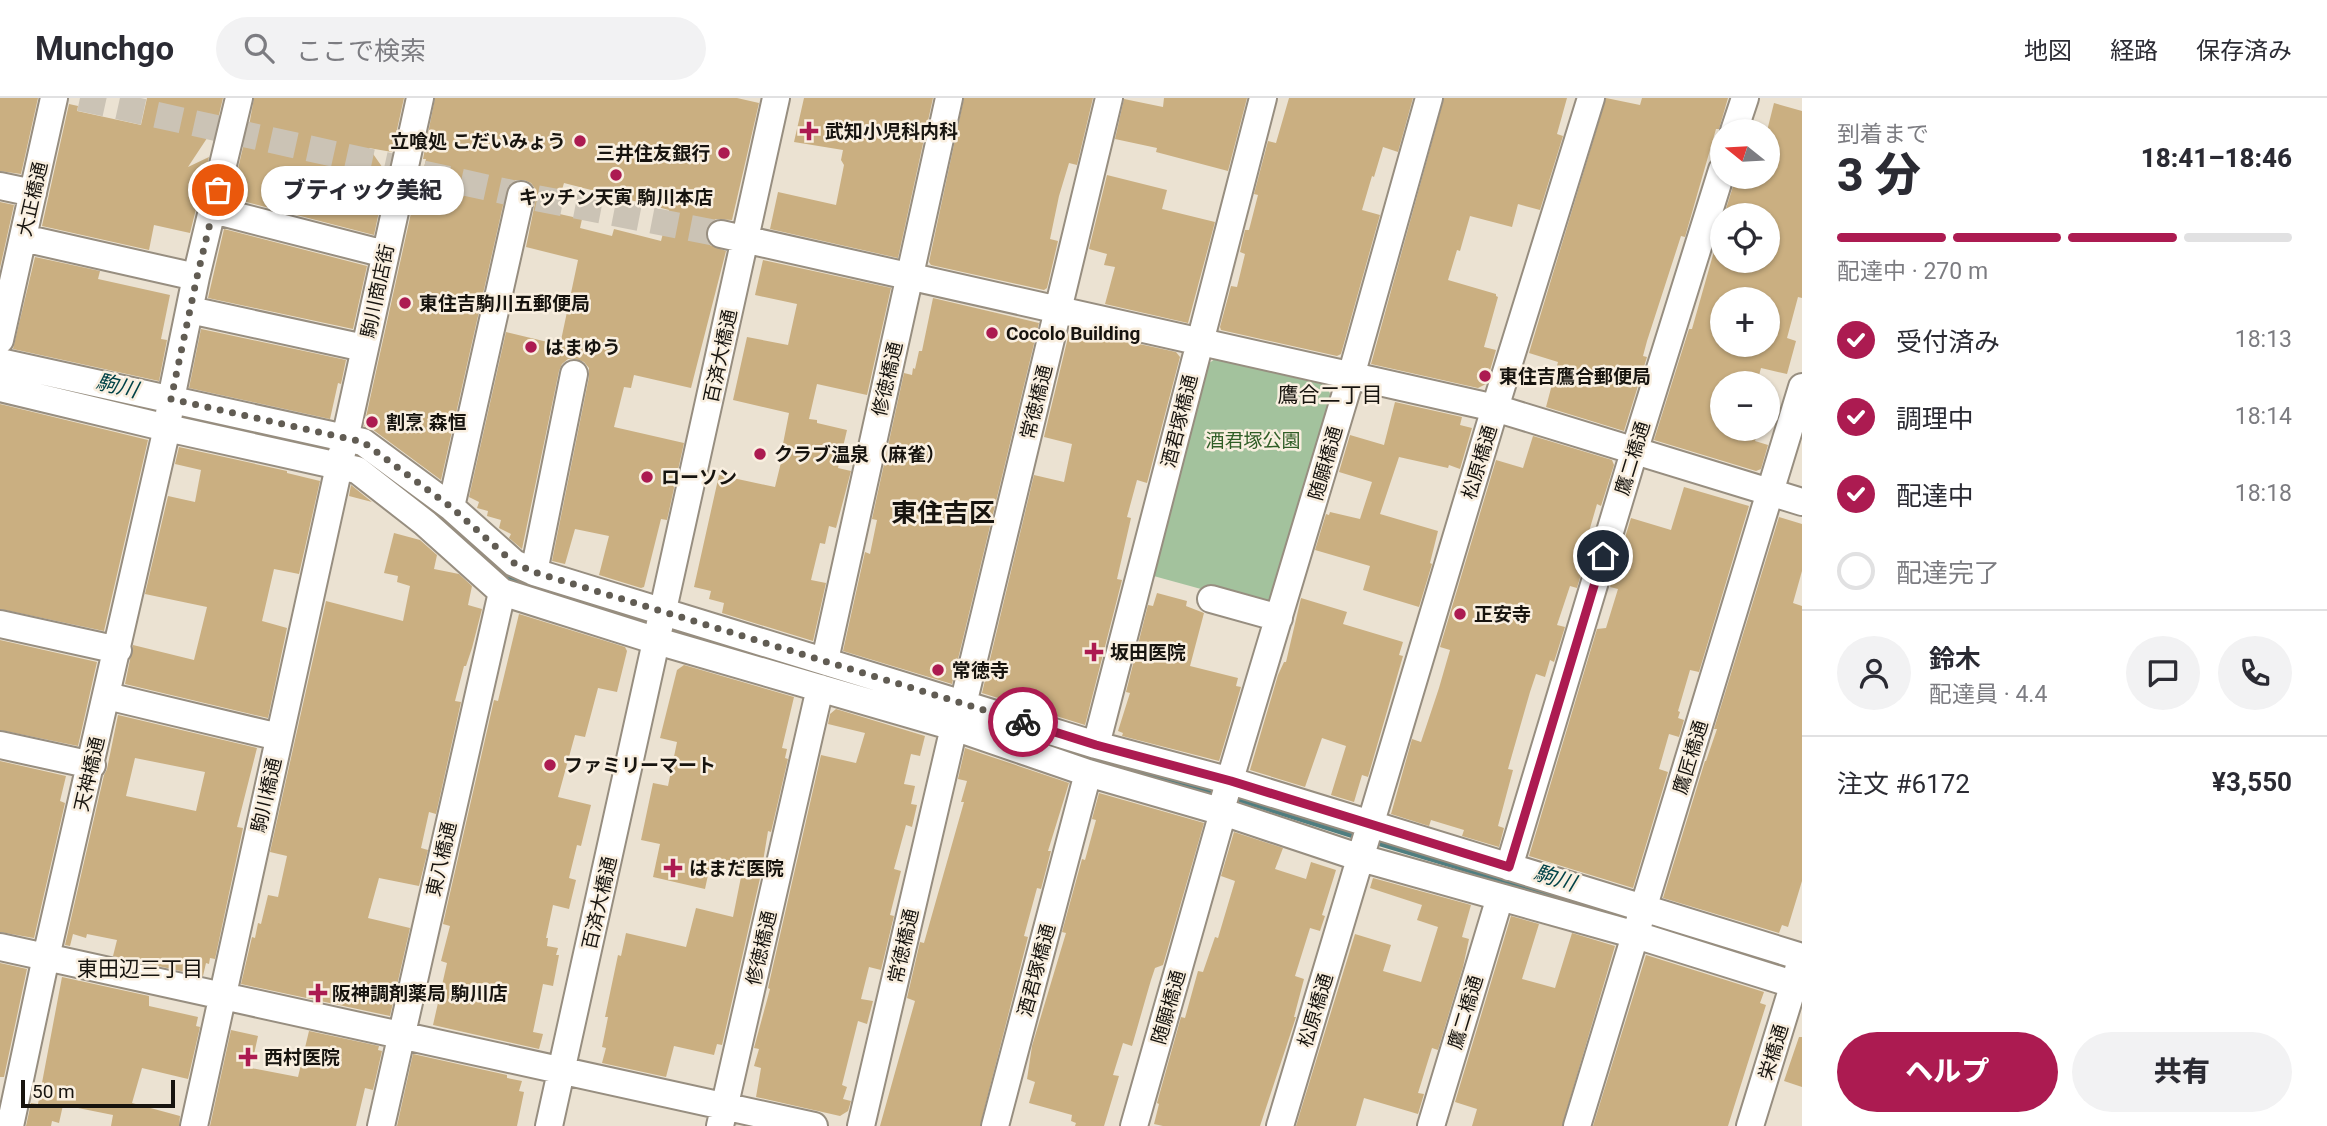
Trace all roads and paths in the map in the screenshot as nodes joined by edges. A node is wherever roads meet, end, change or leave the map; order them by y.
1 (54, 98) edge
2 (239, 98) edge
3 (420, 98) edge
4 (776, 98) edge
5 (949, 98) edge
6 (1108, 98) edge
7 (1263, 98) edge
8 (1429, 98) edge
9 (1591, 98) edge
10 (1745, 98) edge
11 (1738, 119) edge
12 (0, 186) edge
13 (1716, 189) edge
14 (33, 193) junction
15 (521, 195) dead end
16 (213, 210) junction
17 (733, 237) junction
18 (23, 238) junction
19 (385, 254) junction
20 (910, 276) junction
21 (197, 277) junction
22 (5, 295) edge
23 (1059, 309) junction
24 (190, 310) junction
25 (0, 340) edge
26 (1200, 341) junction
27 (364, 348) junction
28 (0, 362) edge
29 (574, 374) dead end
30 (1350, 376) junction
31 (1802, 387) edge
32 (0, 388) edge
33 (1495, 408) junction
34 (168, 413) junction
35 (1634, 452) junction
36 (342, 453) junction
37 (1770, 492) junction
38 (1802, 502) edge
39 (451, 507) junction
40 (534, 572) junction
41 (502, 592) junction
42 (1211, 599) dead end
43 (1279, 618) junction
44 (0, 624) edge
45 (660, 627) junction
46 (118, 650) junction
47 (825, 660) junction
48 (820, 688) junction
49 (107, 696) junction
50 (958, 715) junction
51 (279, 737) junction
52 (0, 745) edge
53 (1096, 745) junction
54 (92, 765) junction
55 (1088, 773) junction
56 (1226, 797) junction
57 (1371, 825) junction
58 (1362, 855) junction
59 (1509, 867) junction
60 (1500, 897) junction
61 (1640, 922) junction
62 (0, 947) edge
63 (46, 957) junction
64 (1799, 971) edge
65 (222, 996) junction
66 (400, 1036) junction
67 (561, 1072) junction
68 (722, 1116) edge
69 (10, 1126) edge
70 (194, 1126) edge
71 (381, 1126) edge
72 (549, 1126) edge
73 (814, 1126) edge
74 (861, 1126) edge
75 (995, 1126) edge
76 (1134, 1126) edge
77 (1280, 1126) edge
78 (1431, 1126) edge
79 (1577, 1126) edge
80 (1750, 1126) edge

1 - 14 street, 大正橋通
2 - 16 street, 天神橋通
3 - 19 street, 駒川商店街
4 - 17 street, 百済大橋通
5 - 20 street, 修徳橋通
6 - 23 street, 常徳橋通
7 - 26 street, 酒君塚橋通
8 - 30 street, 随願橋通
9 - 33 street, 松原橋通
10 - 11 street
12 - 14 street
13 - 35 street, 鷹二橋通
14 - 18 street, 大正橋通
15 - 39 street
16 - 19 street
16 - 21 street, 天神橋通
17 - 20 street
17 - 45 street, 百済大橋通
18 - 21 street
18 - 22 street, 大正橋通
19 - 27 street, 駒川商店街
20 - 23 street
20 - 47 street, 修徳橋通
21 - 24 street, 天神橋通
22 - 25 street, 大正橋通
23 - 26 street
23 - 50 street, 常徳橋通
24 - 27 street
24 - 34 street, 天神橋通
26 - 30 street
26 - 53 street, 酒君塚橋通
27 - 36 street, 駒川商店街
28 - 34 street
29 - 40 street
30 - 33 street
30 - 43 street, 随願橋通
31 - 37 street, 鷹匠橋通
32 - 34 street
33 - 35 street
33 - 57 street, 松原橋通
34 - 36 street
34 - 46 street, 天神橋通
35 - 37 street
35 - 59 street, 鷹二橋通
36 - 39 street
36 - 41 street
36 - 51 street, 駒川橋通
37 - 38 street
37 - 61 street, 鷹匠橋通
39 - 40 street
40 - 45 street
41 - 45 street
41 - 66 street, 東八橋通
42 - 43 street
43 - 56 street, 随願橋通
44 - 46 street
45 - 47 street
45 - 48 street
45 - 67 street, 百済大橋通
46 - 49 street, 天神橋通
47 - 50 street
48 - 50 street
48 - 68 street, 修徳橋通
49 - 51 street
49 - 54 street, 天神橋通
50 - 53 street
50 - 55 street
50 - 74 street, 常徳橋通
51 - 65 street, 駒川橋通
52 - 54 street
53 - 56 street
54 - 63 street, 天神橋通
55 - 56 street
55 - 75 street, 酒君塚橋通
56 - 57 street
56 - 58 street
56 - 76 street, 随願橋通
57 - 58 street, 松原橋通
57 - 59 street
58 - 60 street
58 - 77 street, 松原橋通
59 - 61 street
60 - 61 street
60 - 78 street, 鷹二橋通
61 - 64 street
61 - 79 street, 鷹匠橋通
62 - 63 street
63 - 65 street
63 - 69 street, 天神橋通
64 - 80 street, 栄橋通
65 - 66 street
65 - 70 street, 駒川橋通
66 - 67 street
66 - 71 street, 東八橋通
67 - 68 street
67 - 72 street, 百済大橋通
68 - 73 street

